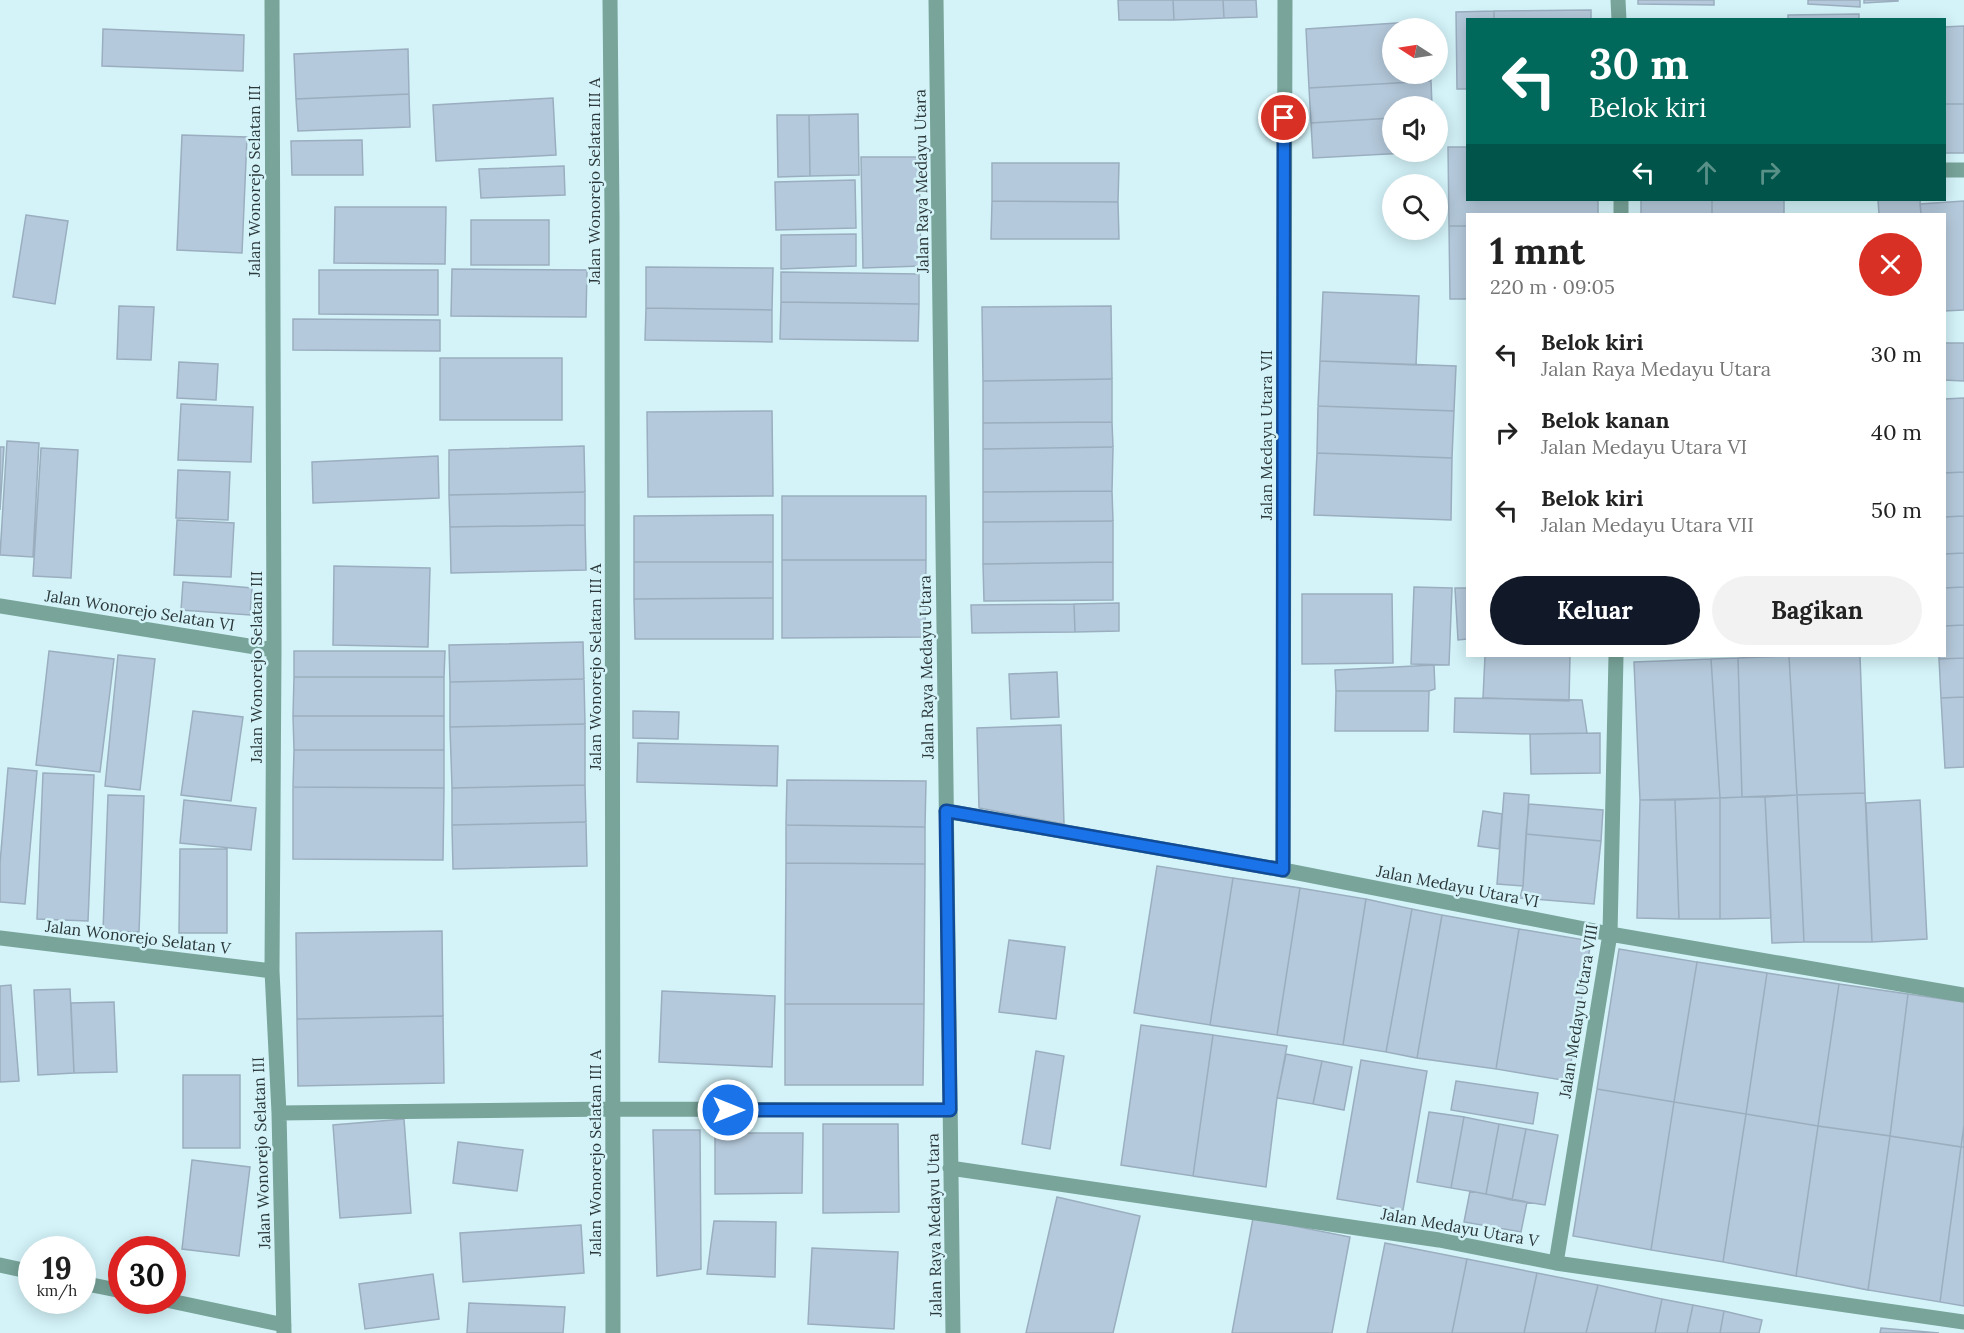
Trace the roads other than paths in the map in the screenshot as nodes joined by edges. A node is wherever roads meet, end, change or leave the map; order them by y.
1 (272, 0) edge
2 (610, 0) edge
3 (936, 0) edge
4 (1285, 0) edge
5 (1618, 0) edge
6 (1618, 18) edge
7 (1946, 170) edge
8 (1964, 170) edge
9 (0, 606) edge
10 (274, 650) junction
11 (1616, 657) edge
12 (946, 811) junction
13 (1283, 870) junction
14 (1610, 934) junction
15 (0, 938) edge
16 (272, 971) junction
17 (1964, 995) edge
18 (613, 1109) junction
19 (950, 1110) junction
20 (279, 1113) junction
21 (950, 1168) junction
22 (1556, 1263) junction
23 (0, 1265) edge
24 (18, 1269) edge
25 (186, 1305) edge
26 (1964, 1322) edge
27 (284, 1329) edge
28 (613, 1333) edge
29 (954, 1333) edge

1 - 10 street, Jalan Wonorejo Selatan III
2 - 18 street, Jalan Wonorejo Selatan III A
3 - 12 street, Jalan Raya Medayu Utara
4 - 13 street, Jalan Medayu Utara VII
5 - 6 street
7 - 8 street
9 - 10 street, Jalan Wonorejo Selatan VI
10 - 16 street, Jalan Wonorejo Selatan III
11 - 14 street, Jalan Medayu Utara VIII
12 - 13 street, Jalan Medayu Utara VI
12 - 19 street, Jalan Raya Medayu Utara
13 - 14 street, Jalan Medayu Utara VI
14 - 17 street, Jalan Medayu Utara VI
14 - 22 street, Jalan Medayu Utara VIII
15 - 16 street, Jalan Wonorejo Selatan V
16 - 20 street, Jalan Wonorejo Selatan III
18 - 19 street
18 - 20 street
18 - 28 street, Jalan Wonorejo Selatan III A
19 - 21 street, Jalan Raya Medayu Utara
20 - 27 street, Jalan Wonorejo Selatan III
21 - 22 street, Jalan Medayu Utara V
21 - 29 street, Jalan Raya Medayu Utara
22 - 26 street, Jalan Medayu Utara V
23 - 24 street
25 - 27 street

